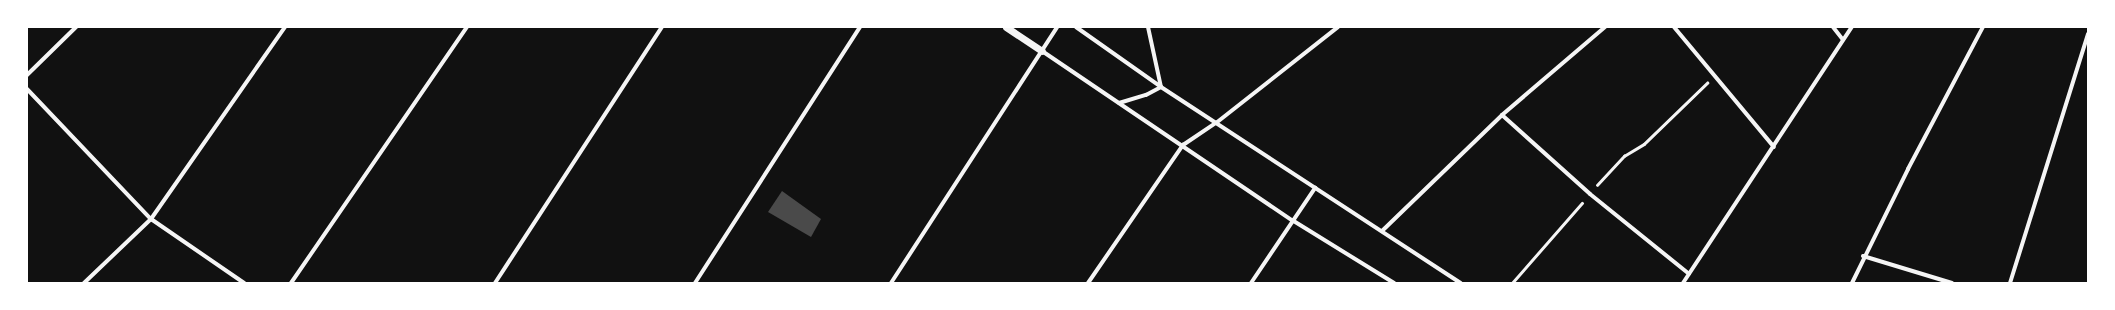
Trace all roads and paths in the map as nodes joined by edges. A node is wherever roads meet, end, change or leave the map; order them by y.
1 (76, 27) edge
2 (285, 27) edge
3 (467, 27) edge
4 (662, 27) edge
5 (860, 27) edge
6 (1006, 27) edge
7 (1057, 27) edge
8 (1076, 27) edge
9 (1148, 27) edge
10 (1338, 27) edge
11 (1605, 27) edge
12 (1674, 27) edge
13 (1833, 27) edge
14 (1852, 27) edge
15 (1984, 27) edge
16 (2088, 34) edge
17 (1843, 40) junction
18 (1042, 51) junction
19 (27, 75) edge
20 (1715, 75) junction
21 (1161, 87) junction
22 (27, 89) edge
23 (1119, 102) junction
24 (1502, 116) junction
25 (1216, 123) junction
26 (1183, 145) junction
27 (1774, 146) junction
28 (1315, 188) junction
29 (1590, 194) junction
30 (151, 219) junction
31 (1292, 220) junction
32 (1382, 231) junction
33 (1864, 256) junction
34 (1689, 274) junction
35 (84, 283) edge
36 (244, 283) edge
37 (291, 283) edge
38 (495, 283) edge
39 (695, 283) edge
40 (891, 283) edge
41 (1088, 283) edge
42 (1251, 283) edge
43 (1394, 283) edge
44 (1462, 283) edge
45 (1512, 283) edge
46 (1683, 283) edge
47 (1852, 283) edge
48 (1952, 283) edge
49 (2010, 283) edge

1 - 19 street
2 - 30 street
3 - 37 street
4 - 38 street
5 - 39 street
6 - 18 street
7 - 18 street
8 - 21 street
9 - 21 street
10 - 25 street
11 - 24 street
12 - 20 street
13 - 17 street
14 - 17 street
15 - 33 street
16 - 49 street
17 - 27 street
18 - 23 street
18 - 40 street
20 - 27 street
20 - 29 path
21 - 23 street
21 - 25 street
22 - 30 street
23 - 26 street
24 - 29 street
24 - 32 street
25 - 26 street
25 - 28 street
26 - 31 street
26 - 41 street
27 - 34 street
28 - 31 street
28 - 32 street
29 - 34 street
29 - 45 path
30 - 35 street
30 - 36 street
31 - 42 street
31 - 43 street
32 - 44 street
33 - 47 street
33 - 48 street
34 - 46 street

